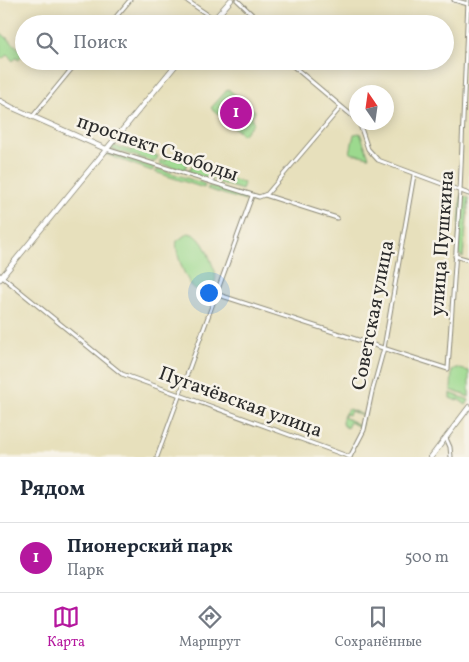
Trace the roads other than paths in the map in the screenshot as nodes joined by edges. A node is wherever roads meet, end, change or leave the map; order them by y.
1 (130, 0) edge
2 (186, 0) edge
3 (231, 0) edge
4 (237, 0) edge
5 (454, 0) edge
6 (468, 2) edge
7 (118, 15) edge
8 (208, 15) edge
9 (218, 15) edge
10 (253, 15) edge
11 (71, 70) edge
12 (172, 70) edge
13 (298, 70) edge
14 (0, 101) edge
15 (341, 107) junction
16 (349, 113) edge
17 (33, 116) junction
18 (362, 130) edge
19 (106, 149) junction
20 (414, 175) junction
21 (460, 191) junction
22 (469, 194) edge
23 (265, 195) junction
24 (252, 196) junction
25 (337, 218) dead end
26 (455, 256) junction
27 (469, 260) edge
28 (1, 277) edge
29 (216, 294) junction
30 (384, 348) junction
31 (179, 396) junction
32 (469, 407) edge
33 (446, 438) junction
34 (157, 457) edge
35 (350, 457) edge
36 (431, 457) edge
37 (452, 457) edge

1 - 7 street
2 - 8 street
3 - 9 main road
4 - 10 street
5 - 6 street
6 - 21 street, улица Пушкина
11 - 17 street
12 - 19 main road
13 - 15 street
14 - 17 main road, проспект Свободы
15 - 16 street
15 - 23 street
17 - 19 main road, проспект Свободы
18 - 20 street
19 - 24 street, проспект Свободы
19 - 28 main road
20 - 21 street
20 - 30 street, Советская улица
21 - 22 street
21 - 26 street, улица Пушкина
23 - 24 street
23 - 25 street
24 - 29 street
26 - 27 street
26 - 30 street, улица Пушкина
28 - 31 street, Пугачёвская улица
29 - 30 street
29 - 31 street
30 - 35 street, Советская улица
31 - 34 street
31 - 35 street, Пугачёвская улица
32 - 33 main road
33 - 36 main road
33 - 37 street

